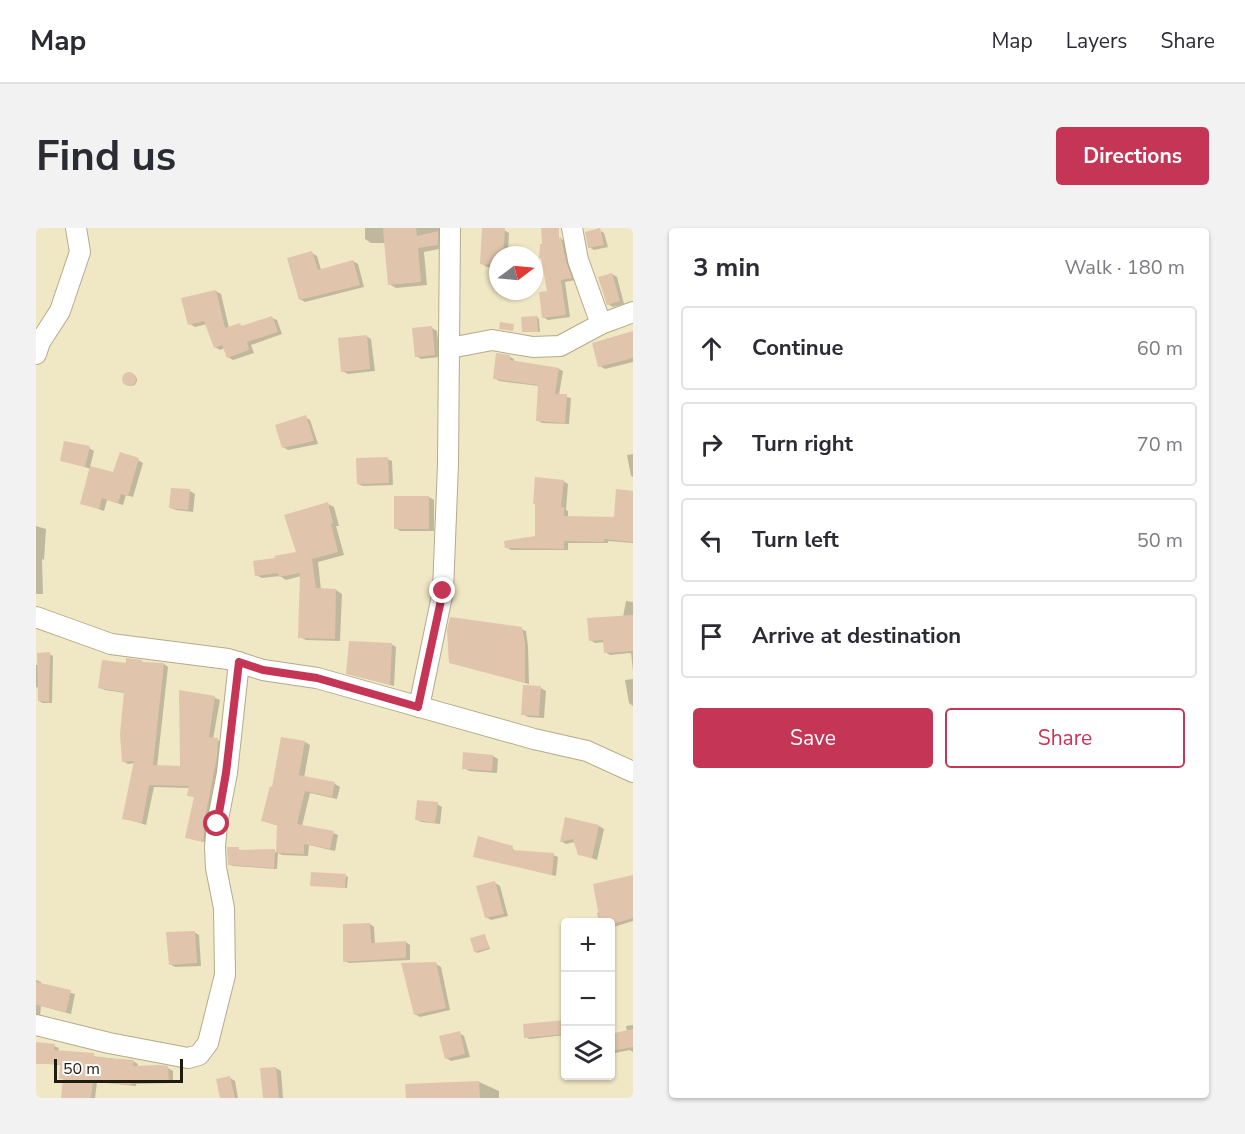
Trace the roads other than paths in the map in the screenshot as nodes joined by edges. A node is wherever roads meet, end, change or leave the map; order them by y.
1 (76, 228) edge
2 (450, 228) edge
3 (572, 228) edge
4 (633, 312) edge
5 (601, 324) junction
6 (450, 348) junction
7 (36, 354) edge
8 (36, 617) edge
9 (239, 662) junction
10 (418, 707) junction
11 (631, 770) edge
12 (36, 1024) edge

1 - 7 street
2 - 6 street
3 - 5 street
4 - 5 street
5 - 6 street
6 - 10 street
8 - 9 street
9 - 10 street
9 - 12 street
10 - 11 street

